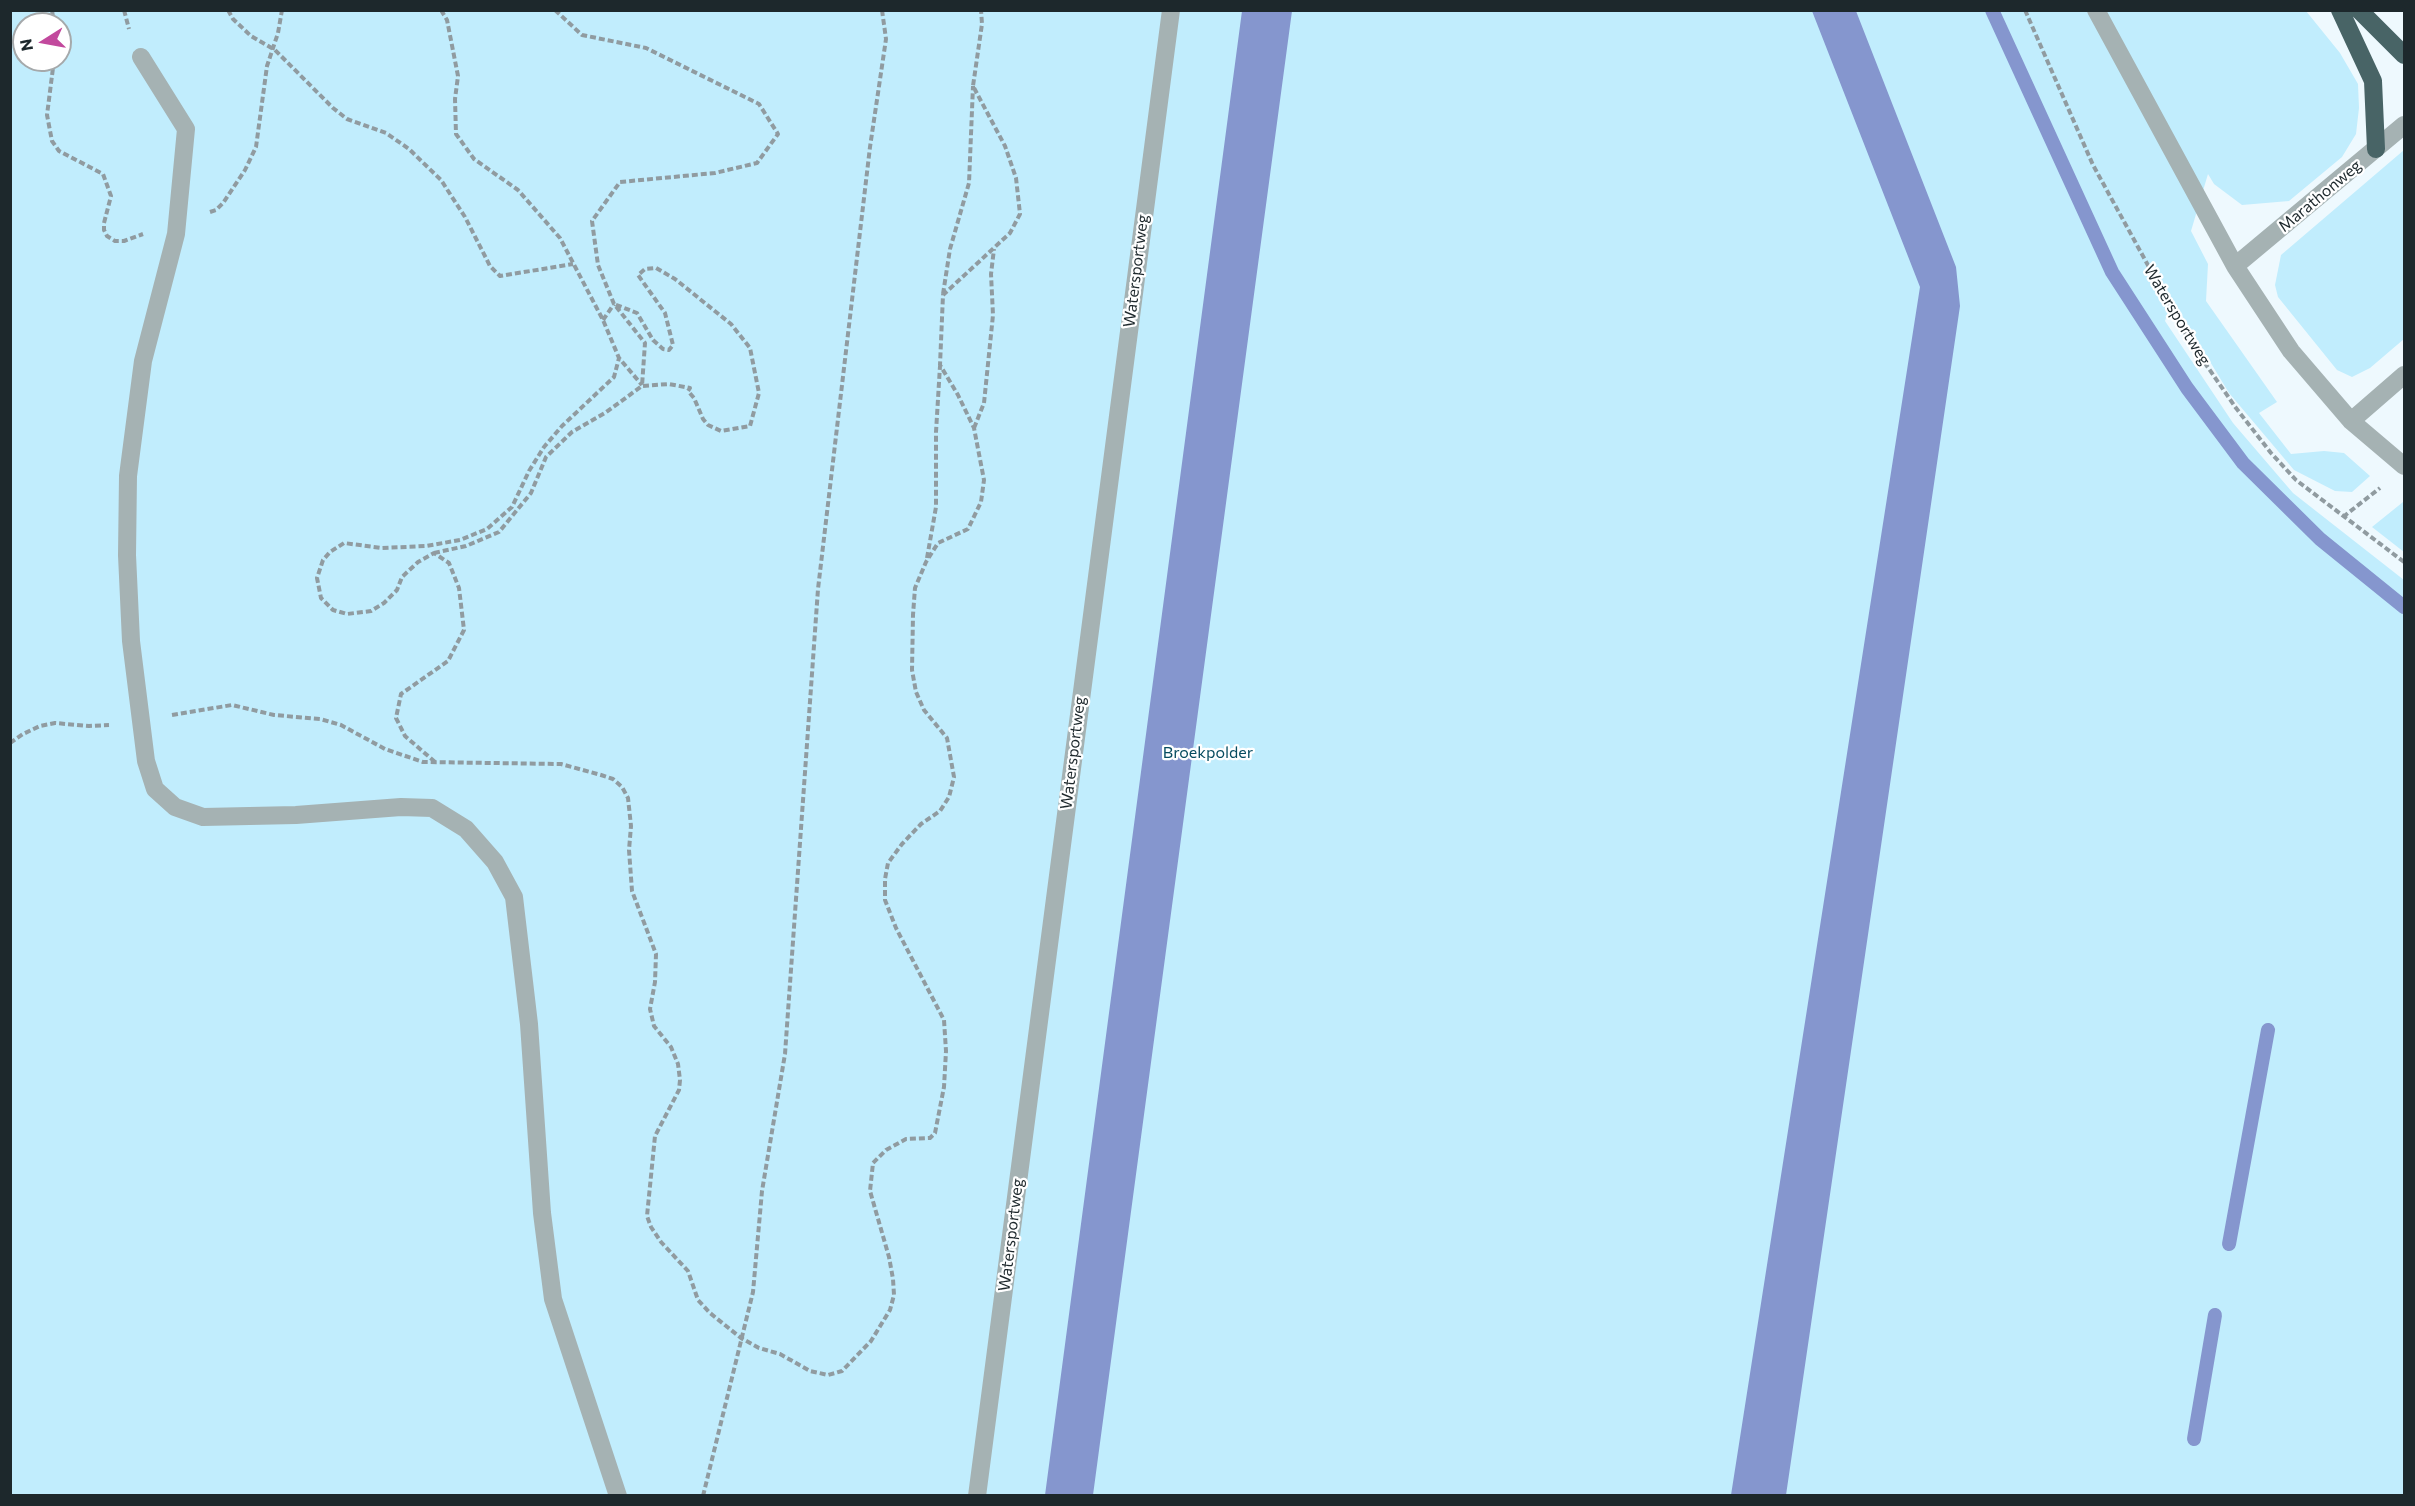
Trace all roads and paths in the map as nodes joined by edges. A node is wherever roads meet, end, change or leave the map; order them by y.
1 (228, 10) edge
2 (441, 10) edge
3 (555, 10) edge
4 (882, 10) edge
5 (981, 10) edge
6 (1171, 10) edge
7 (2025, 10) edge
8 (2096, 10) edge
9 (2340, 10) edge
10 (2359, 10) edge
11 (2404, 55) edge
12 (141, 57) dead end
13 (973, 86) junction
14 (2404, 125) edge
15 (2376, 149) junction
16 (994, 248) junction
17 (573, 264) junction
18 (2235, 266) junction
19 (943, 295) junction
20 (614, 304) junction
21 (603, 320) junction
22 (619, 358) junction
23 (940, 365) junction
24 (2404, 375) edge
25 (642, 386) junction
26 (2351, 421) junction
27 (974, 428) junction
28 (2404, 466) edge
29 (2389, 481) dead end
30 (2343, 517) junction
31 (434, 552) junction
32 (926, 562) junction
33 (2404, 562) edge
34 (140, 721) junction
35 (10, 743) edge
36 (436, 763) junction
37 (741, 1338) junction
38 (618, 1496) edge
39 (703, 1496) edge
40 (977, 1496) edge

1 - 17 path
2 - 17 path
3 - 20 path
4 - 37 path
5 - 13 path
6 - 40 street, Watersportweg
7 - 30 path, Watersportweg
8 - 18 street
9 - 15 highway
10 - 11 highway
12 - 34 street
13 - 16 path
13 - 19 path
14 - 15 street, Marathonweg
15 - 18 street, Marathonweg
16 - 19 path
16 - 27 path
17 - 21 path
18 - 26 street
19 - 23 path
20 - 21 path
20 - 25 path
20 - 25 path
21 - 22 path
22 - 25 path
22 - 31 path
23 - 27 path
23 - 32 path
24 - 26 street
25 - 31 path
26 - 28 street
27 - 32 path
29 - 30 path
30 - 33 path, Watersportweg
31 - 36 path
32 - 37 path
34 - 35 path
34 - 36 path
34 - 38 street
36 - 37 path
37 - 39 path

